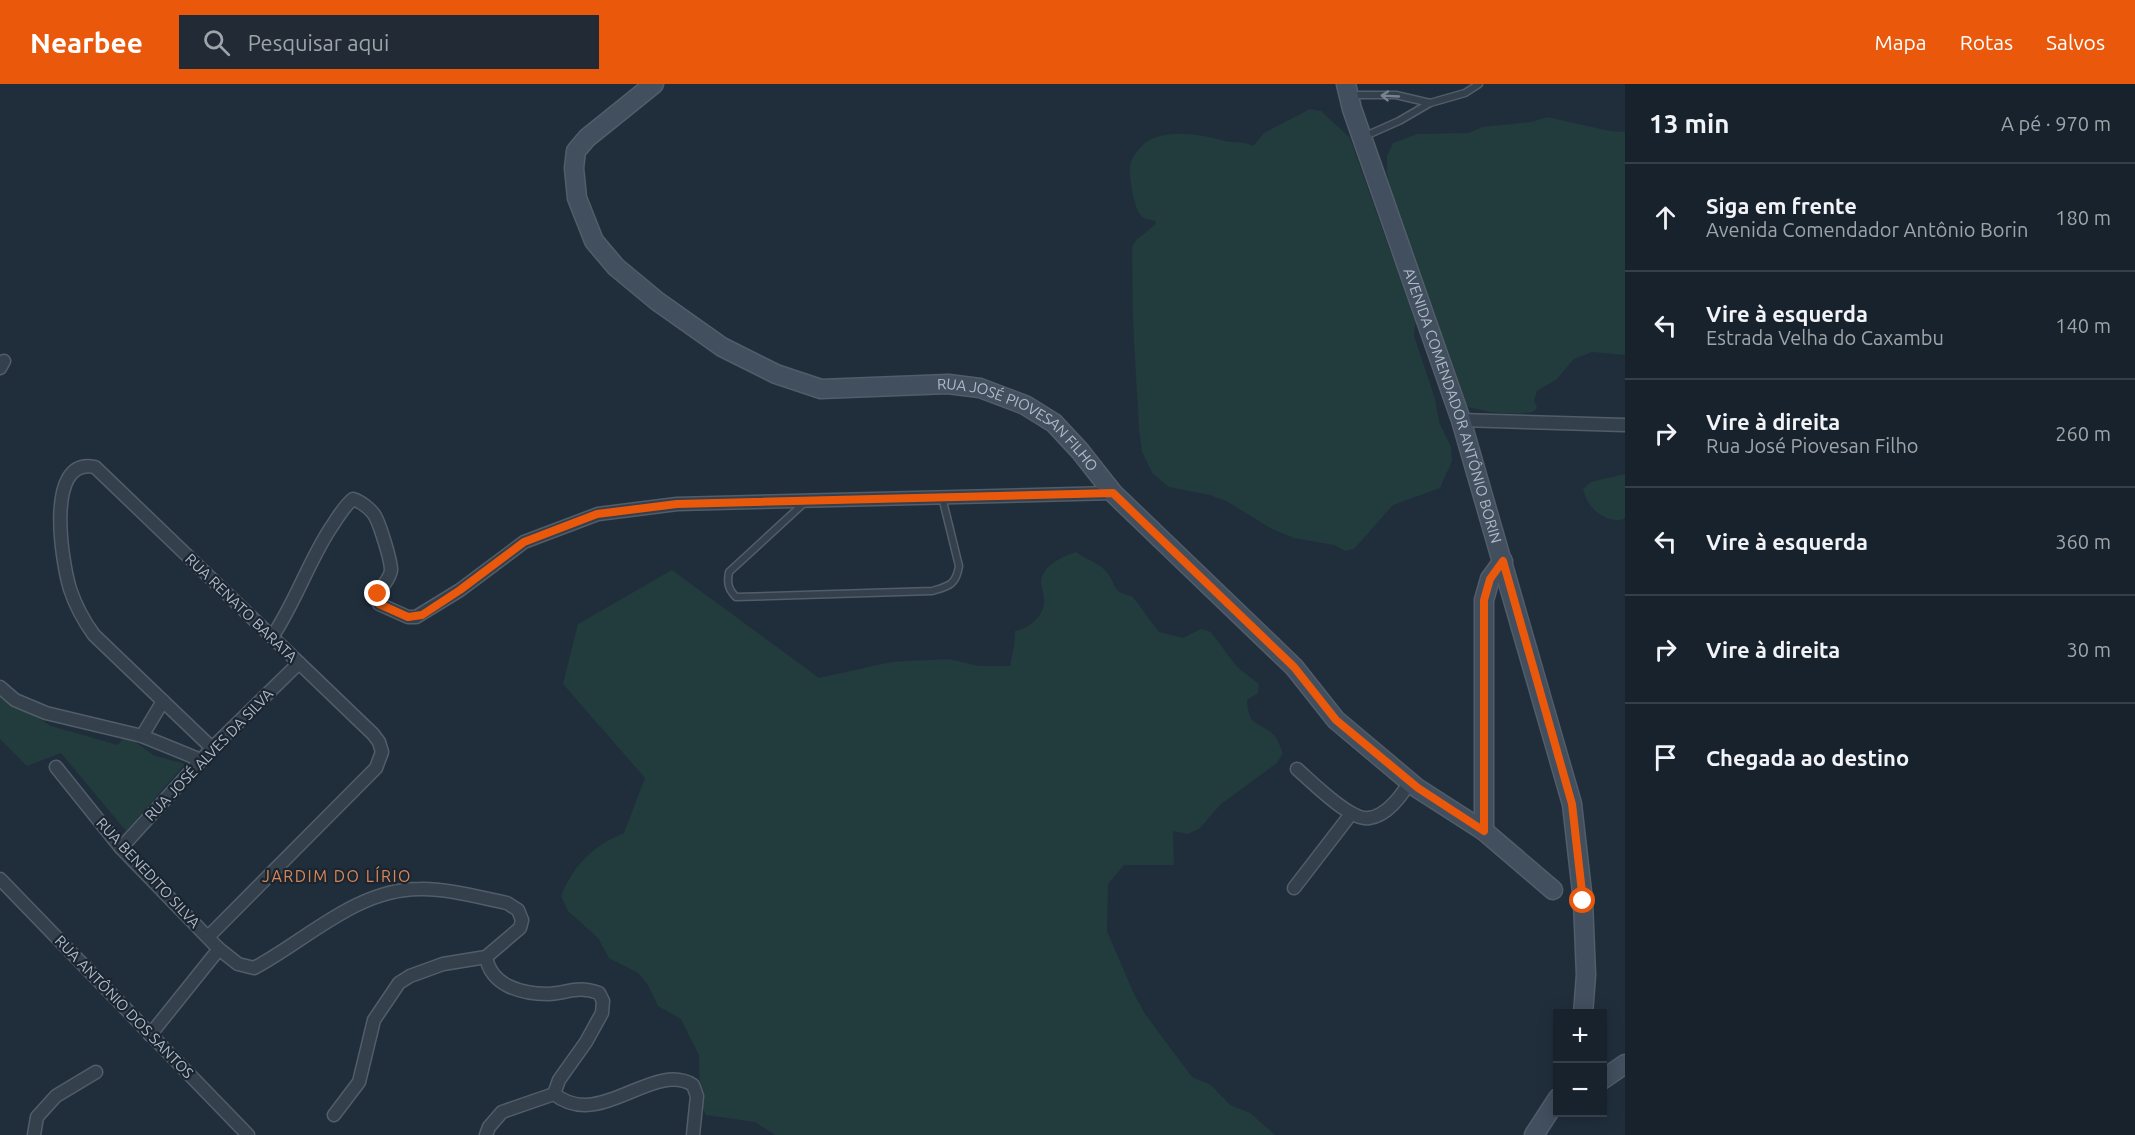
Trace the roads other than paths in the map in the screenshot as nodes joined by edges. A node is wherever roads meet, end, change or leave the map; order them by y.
1 (654, 84) edge
2 (1479, 84) edge
3 (1347, 89) edge
4 (1430, 103) junction
5 (1362, 137) junction
6 (1461, 420) junction
7 (1625, 425) edge
8 (1113, 493) junction
9 (942, 497) junction
10 (806, 500) junction
11 (1503, 561) junction
12 (272, 637) junction
13 (299, 663) junction
14 (0, 687) edge
15 (163, 701) junction
16 (142, 736) junction
17 (212, 748) junction
18 (201, 760) junction
19 (56, 767) dead end
20 (1296, 769) dead end
21 (1410, 782) junction
22 (1351, 814) junction
23 (1484, 831) junction
24 (121, 848) junction
25 (0, 879) edge
26 (1294, 888) dead end
27 (1553, 890) dead end
28 (208, 937) junction
29 (219, 949) junction
30 (486, 957) junction
31 (1584, 1009) edge
32 (150, 1035) junction
33 (1625, 1063) edge
34 (1607, 1068) edge
35 (96, 1072) dead end
36 (1607, 1076) edge
37 (554, 1094) junction
38 (1553, 1105) edge
39 (334, 1115) dead end
40 (1553, 1117) edge
41 (1538, 1130) edge
42 (34, 1135) edge
43 (248, 1135) edge
44 (486, 1135) edge
45 (693, 1135) edge

1 - 8 street, RUA JOSÉ PIOVESAN FILHO
2 - 4 lane
4 -> 3 lane
3 - 5 street, AVENIDA COMENDADOR ANTÔNIO BORIN
4 - 5 lane
5 - 6 street, AVENIDA COMENDADOR ANTÔNIO BORIN
6 - 7 street
6 - 11 street, AVENIDA COMENDADOR ANTÔNIO BORIN
8 - 9 street
8 - 21 street, RUA JOSÉ PIOVESAN FILHO
9 - 10 street
9 - 10 lane
10 - 12 street
11 - 23 street
11 - 31 street, AVENIDA COMENDADOR ANTÔNIO BORIN
12 - 13 street, RUA RENATO BARATA
12 - 15 street, RUA RENATO BARATA
13 - 17 street, RUA JOSÉ ALVES DA SILVA
13 - 28 street, RUA RENATO BARATA
14 - 16 street
15 - 16 street
15 - 17 street
16 - 18 street
17 - 18 street, RUA JOSÉ ALVES DA SILVA
18 - 24 street, RUA JOSÉ ALVES DA SILVA
19 - 24 street, RUA BENEDITO SILVA
20 - 22 street
21 - 22 street
21 - 23 street, RUA JOSÉ PIOVESAN FILHO
22 - 26 street
23 - 27 street, RUA JOSÉ PIOVESAN FILHO
24 - 28 street, RUA BENEDITO SILVA
25 - 32 street, RUA ANTÔNIO DOS SANTOS
28 - 29 street, RUA BENEDITO SILVA
29 - 30 street, RUA BENEDITO SILVA
29 - 32 street
30 - 37 street
30 - 39 street
32 - 43 street, RUA ANTÔNIO DOS SANTOS
33 - 34 street
33 - 36 street
35 - 42 street
37 - 44 street
37 - 45 street
38 - 41 street
40 - 41 street

